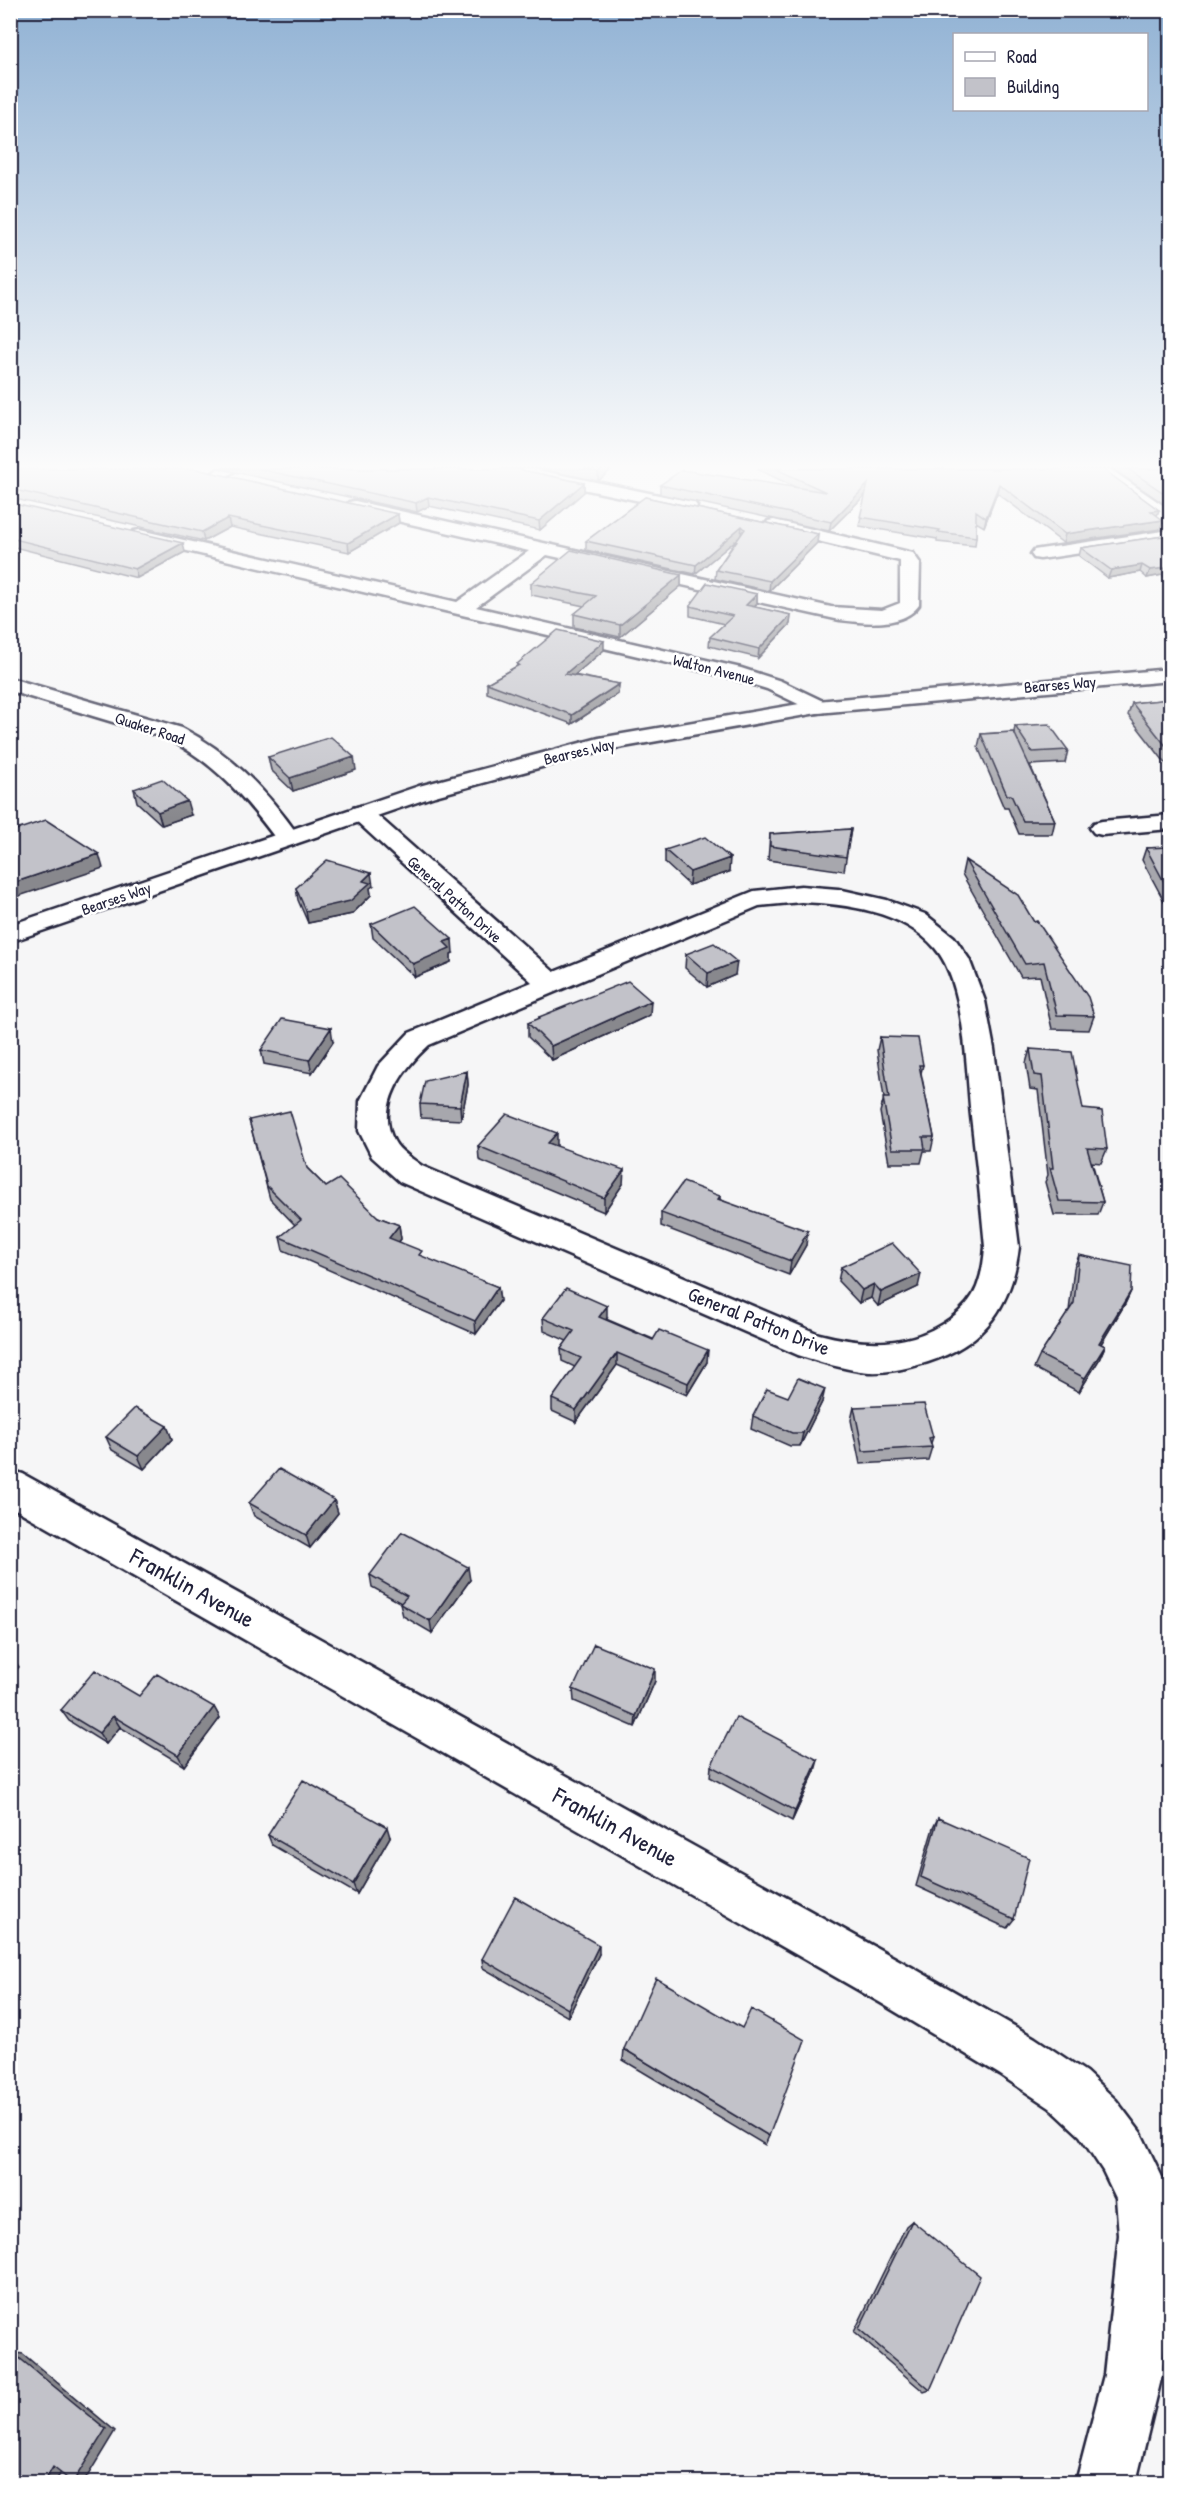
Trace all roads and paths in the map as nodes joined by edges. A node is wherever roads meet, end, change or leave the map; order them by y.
1 (354, 585) edge
2 (493, 585) edge
3 (707, 585) edge
4 (910, 585) edge
5 (459, 610) junction
6 (1170, 675) edge
7 (10, 684) edge
8 (816, 707) junction
9 (361, 813) junction
10 (1170, 822) edge
11 (1102, 828) dead end
12 (288, 838) junction
13 (10, 934) edge
14 (551, 984) junction
15 (10, 1486) edge
16 (1106, 2482) edge

1 - 5 street, Walton Avenue
2 - 5 street
3 - 4 street
5 - 8 street, Walton Avenue
6 - 8 street, Bearses Way
7 - 12 street, Quaker Road
8 - 9 street, Bearses Way
9 - 12 street, Bearses Way
9 - 14 street, General Patton Drive
10 - 11 street
12 - 13 street, Bearses Way
14 - 14 street, General Patton Drive
15 - 16 street, Franklin Avenue

